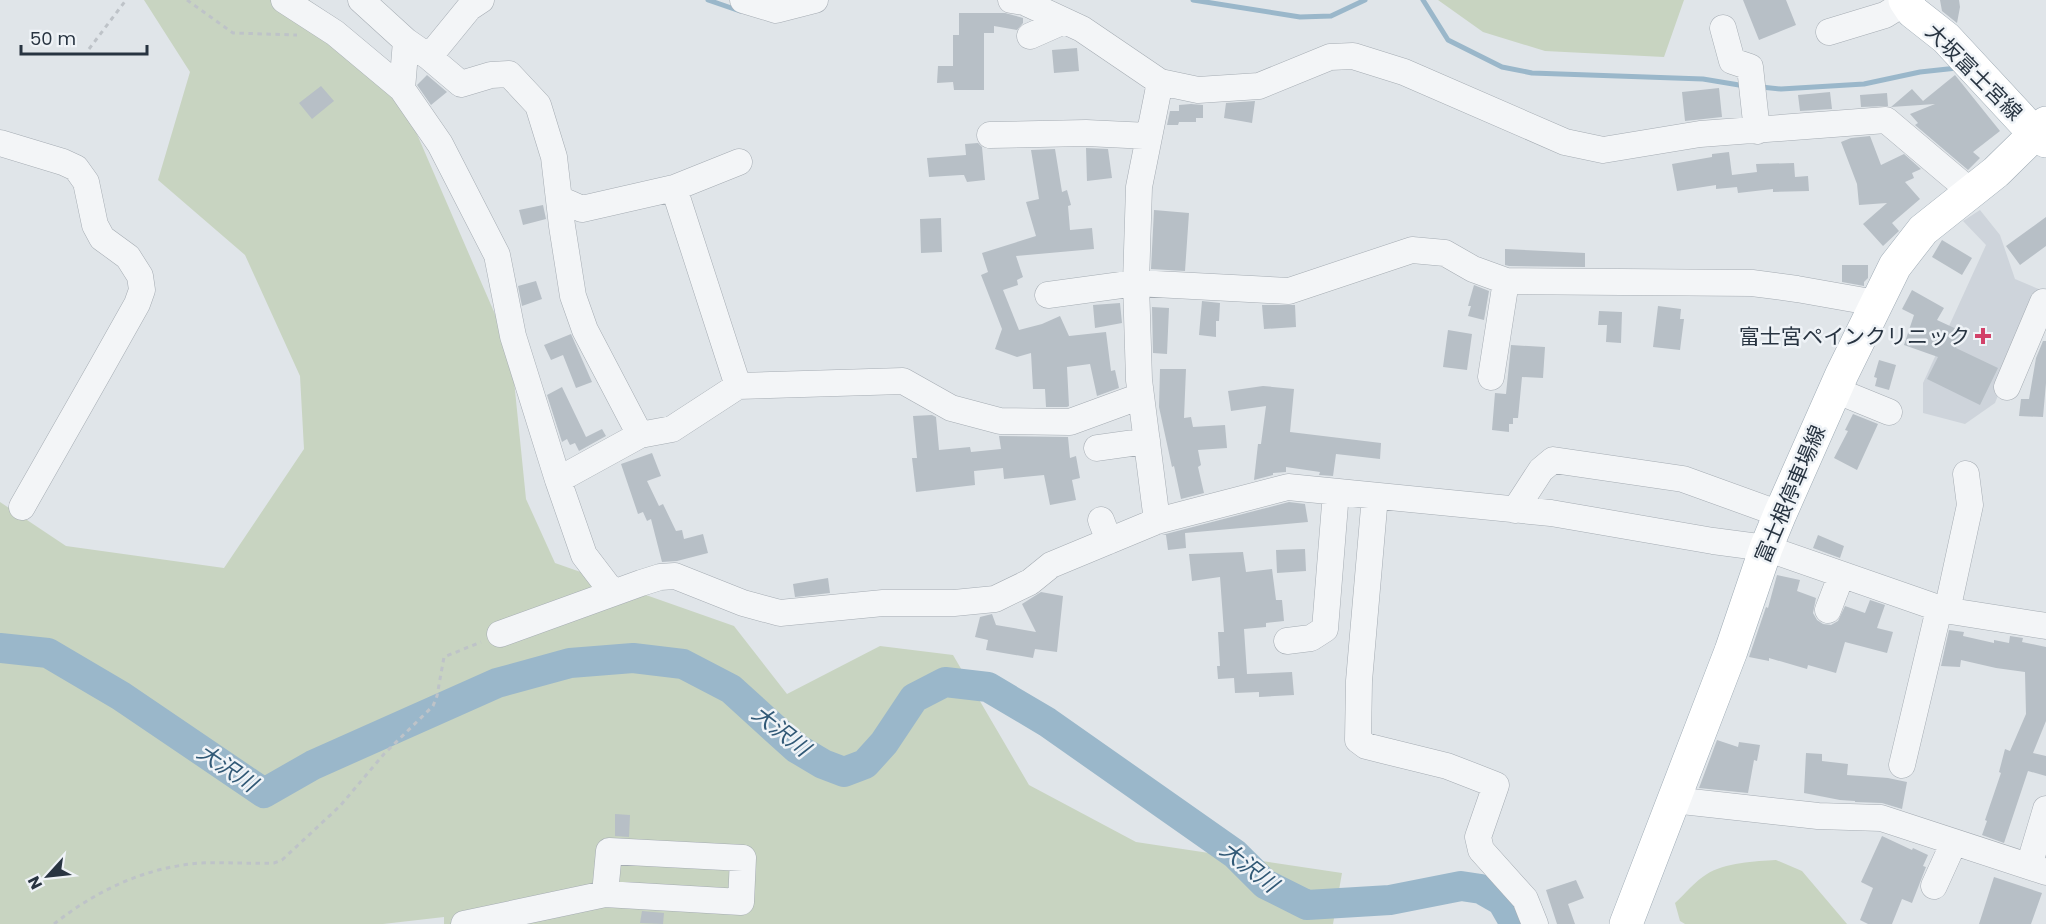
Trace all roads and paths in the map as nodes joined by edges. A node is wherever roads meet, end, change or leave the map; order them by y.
1 (126, 0) edge
2 (187, 0) edge
3 (284, 0) edge
4 (361, 0) edge
5 (481, 0) edge
6 (815, 0) edge
7 (1011, 0) edge
8 (1905, 1) edge
9 (752, 3) edge
10 (1064, 21) junction
11 (1723, 28) dead end
12 (1829, 32) dead end
13 (298, 35) dead end
14 (1030, 36) dead end
15 (406, 41) junction
16 (89, 49) dead end
17 (429, 57) junction
18 (1160, 82) junction
19 (402, 89) junction
20 (1757, 131) junction
21 (2043, 133) edge
22 (990, 135) dead end
23 (1149, 136) junction
24 (0, 143) edge
25 (739, 162) dead end
26 (674, 188) junction
27 (1970, 191) junction
28 (559, 199) junction
29 (1506, 281) junction
30 (1136, 283) junction
31 (1048, 295) dead end
32 (1876, 303) junction
33 (2046, 303) edge
34 (1491, 377) dead end
35 (738, 386) junction
36 (2007, 387) dead end
37 (1834, 390) junction
38 (1141, 396) junction
39 (1889, 412) dead end
40 (640, 435) junction
41 (1147, 441) junction
42 (1097, 448) dead end
43 (1966, 474) dead end
44 (558, 480) junction
45 (1336, 492) junction
46 (1375, 496) junction
47 (22, 507) dead end
48 (1515, 510) junction
49 (1779, 514) junction
50 (1157, 521) junction
51 (1766, 548) junction
52 (1841, 576) junction
53 (613, 594) junction
54 (1828, 610) dead end
55 (1943, 610) junction
56 (2046, 626) edge
57 (500, 634) joint
58 (1287, 641) dead end
59 (1902, 765) dead end
60 (1673, 800) junction
61 (2046, 809) edge
62 (1954, 842) junction
63 (2037, 869) edge
64 (1935, 886) dead end
65 (605, 894) junction
66 (54, 924) edge
67 (464, 924) edge
68 (1535, 924) edge
69 (1626, 924) edge

1 - 16 path
2 - 13 path
3 - 19 street
4 - 15 street
5 - 17 street
6 - 9 street
7 - 10 street
8 - 12 street
8 - 21 main road, 大坂富士宮線
10 - 14 street
10 - 18 street
11 - 20 street
15 - 17 street
15 - 19 street
17 - 28 street
18 - 20 street
18 - 23 street
19 - 44 street
20 - 27 street
21 - 27 main road, 富士根停車場線
22 - 23 street
23 - 30 street
24 - 47 street
25 - 26 street
26 - 28 street
26 - 35 street
27 - 32 main road, 富士根停車場線
28 - 40 street
29 - 30 street
29 - 32 street
29 - 34 street
30 - 31 street
30 - 38 street
32 - 37 main road, 富士根停車場線
33 - 36 street
35 - 38 street
35 - 40 street
37 - 39 street
37 - 49 main road, 富士根停車場線
38 - 41 street
40 - 44 street
41 - 42 street
41 - 50 street
43 - 55 street
44 - 53 street
45 - 46 street
45 - 50 street
45 - 58 street
46 - 48 street
46 - 68 street
48 - 49 street
48 - 51 street
49 - 51 main road, 富士根停車場線
50 - 53 street
51 - 52 street
51 - 60 main road, 富士根停車場線
52 - 54 street
52 - 55 street
53 - 57 street
55 - 56 street
55 - 59 street
57 - 66 path
60 - 62 street
60 - 69 main road, 富士根停車場線
61 - 63 street
62 - 63 street
62 - 64 street
65 - 65 street
65 - 67 street

